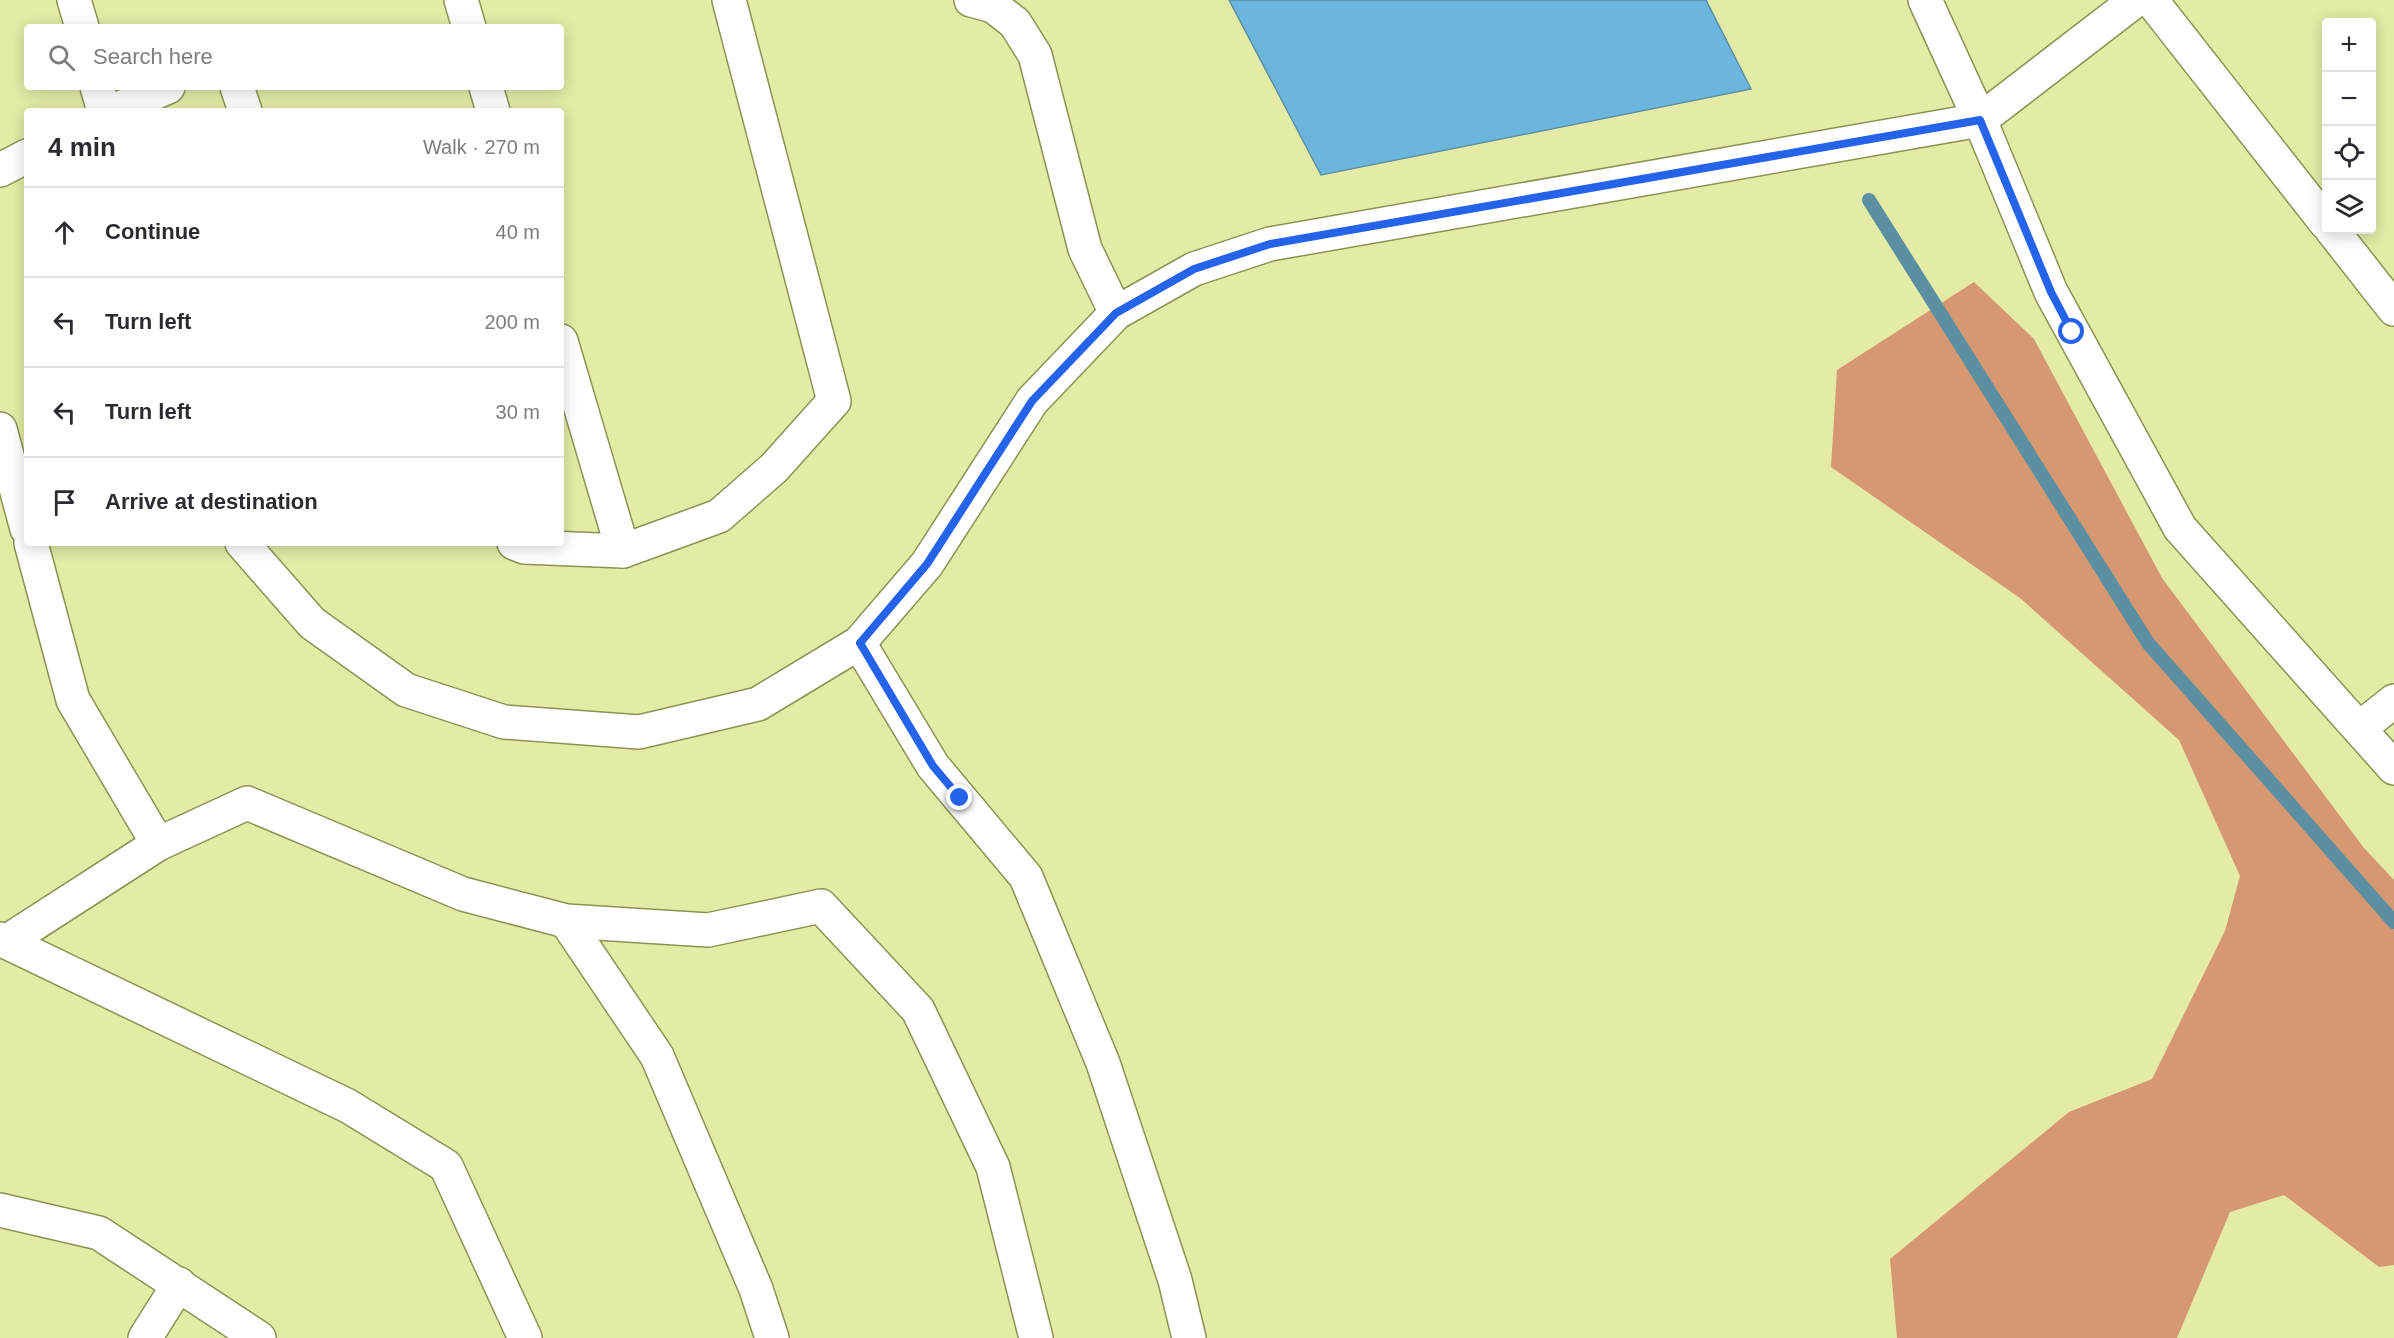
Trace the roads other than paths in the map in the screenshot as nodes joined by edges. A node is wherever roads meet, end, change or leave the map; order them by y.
1 (74, 0) edge
2 (461, 0) edge
3 (729, 0) edge
4 (971, 0) edge
5 (1925, 0) edge
6 (2136, 0) edge
7 (2151, 0) edge
8 (81, 24) edge
9 (468, 24) edge
10 (99, 90) edge
11 (161, 90) edge
12 (238, 90) edge
13 (487, 90) edge
14 (103, 108) edge
15 (120, 108) edge
16 (244, 108) edge
17 (493, 108) edge
18 (1980, 120) junction
19 (24, 158) edge
20 (0, 170) edge
21 (2322, 218) edge
22 (2335, 234) edge
23 (2394, 309) edge
24 (1116, 313) junction
25 (564, 351) edge
26 (0, 429) edge
27 (24, 518) edge
28 (32, 546) edge
29 (245, 546) edge
30 (522, 546) edge
31 (622, 551) junction
32 (860, 643) junction
33 (2394, 701) edge
34 (2360, 728) junction
35 (2394, 768) edge
36 (158, 843) junction
37 (566, 921) junction
38 (3, 940) edge
39 (0, 1210) edge
40 (179, 1284) junction
41 (145, 1338) edge
42 (259, 1338) edge
43 (525, 1338) edge
44 (772, 1338) edge
45 (1036, 1338) edge
46 (1189, 1338) edge

1 - 8 street
2 - 9 street
3 - 31 street
4 - 24 street
5 - 18 street
6 - 18 street
7 - 21 street
10 - 14 street
11 - 15 street
12 - 16 street
13 - 17 street
18 - 24 street
18 - 34 street
19 - 20 street
22 - 23 street
24 - 32 street
25 - 31 street
26 - 27 street
28 - 36 street
29 - 32 street
30 - 31 street
32 - 46 street
33 - 34 street
34 - 35 street
36 - 37 street
36 - 38 street
37 - 44 street
37 - 45 street
38 - 43 street
39 - 40 street
40 - 41 street
40 - 42 street

